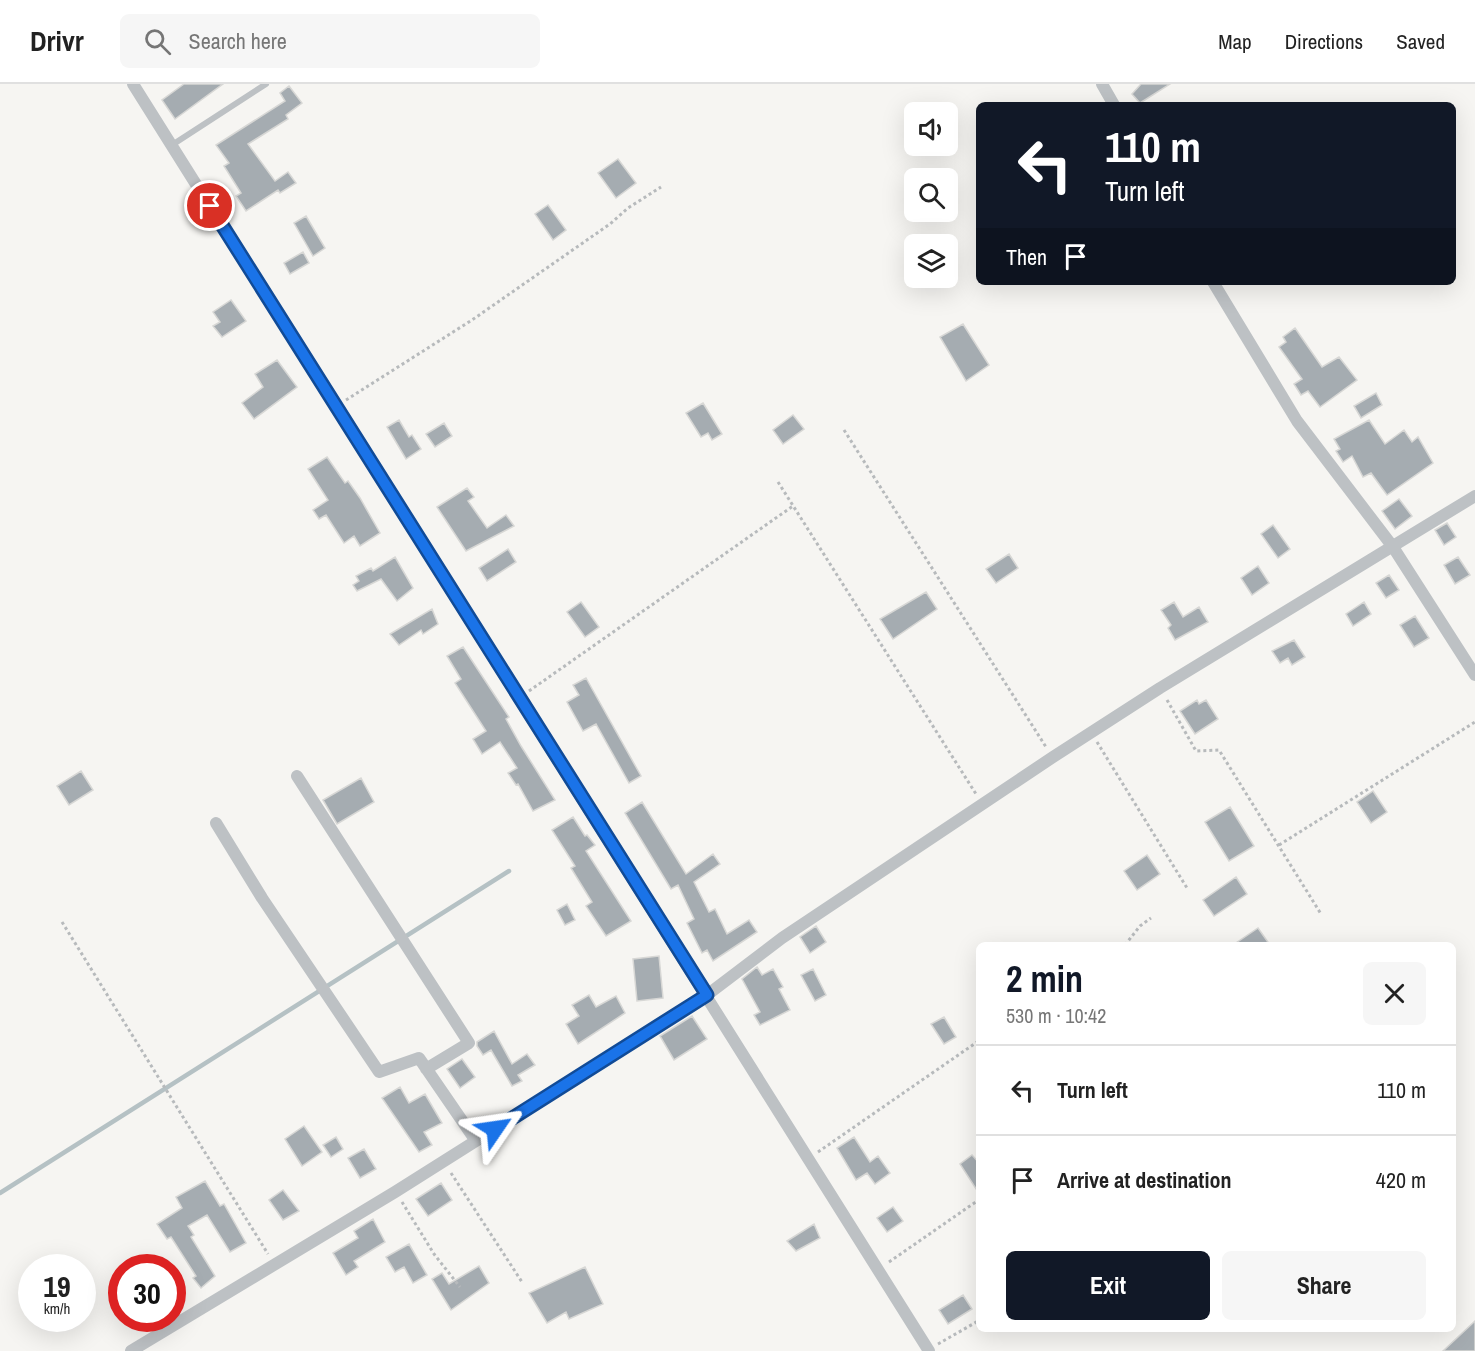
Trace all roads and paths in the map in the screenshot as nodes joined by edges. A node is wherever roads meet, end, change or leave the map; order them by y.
1 (133, 84) edge
2 (266, 84) edge
3 (1102, 84) edge
4 (1112, 102) edge
5 (172, 145) junction
6 (661, 187) dead end
7 (1215, 285) edge
8 (337, 406) junction
9 (844, 430) dead end
10 (778, 482) dead end
11 (1475, 496) edge
12 (793, 506) junction
13 (1393, 547) junction
14 (1475, 675) edge
15 (1160, 688) junction
16 (521, 697) junction
17 (1475, 722) edge
18 (1092, 733) junction
19 (1053, 757) junction
20 (297, 776) dead end
21 (981, 803) junction
22 (216, 823) dead end
23 (1279, 845) junction
24 (1187, 888) dead end
25 (1321, 914) dead end
26 (1151, 918) dead end
27 (62, 922) dead end
28 (1127, 942) edge
29 (707, 995) junction
30 (976, 1043) edge
31 (426, 1069) junction
32 (476, 1141) junction
33 (807, 1159) junction
34 (444, 1161) junction
35 (395, 1192) junction
36 (976, 1202) edge
37 (275, 1266) junction
38 (877, 1269) junction
39 (522, 1282) dead end
40 (460, 1287) dead end
41 (976, 1322) edge
42 (929, 1350) edge
43 (131, 1351) edge

1 - 5 street
2 - 5 lane
3 - 4 street
5 - 8 street
6 - 8 path
7 - 13 street
8 - 16 street
9 - 19 path
10 - 12 path
11 - 13 street
12 - 16 path
12 - 21 path
13 - 14 street
13 - 15 street
15 - 18 street
15 - 23 path
16 - 29 street
17 - 23 path
18 - 19 street
18 - 24 path
19 - 21 street
20 - 31 street
21 - 29 street
22 - 31 street
23 - 25 path
26 - 28 path
27 - 37 path
29 - 32 street
29 - 33 street
30 - 33 path
31 - 32 street
32 - 34 street
33 - 38 street
34 - 35 street
34 - 39 path
35 - 37 street
35 - 40 path
36 - 38 path
37 - 43 street
38 - 42 street
41 - 42 path

